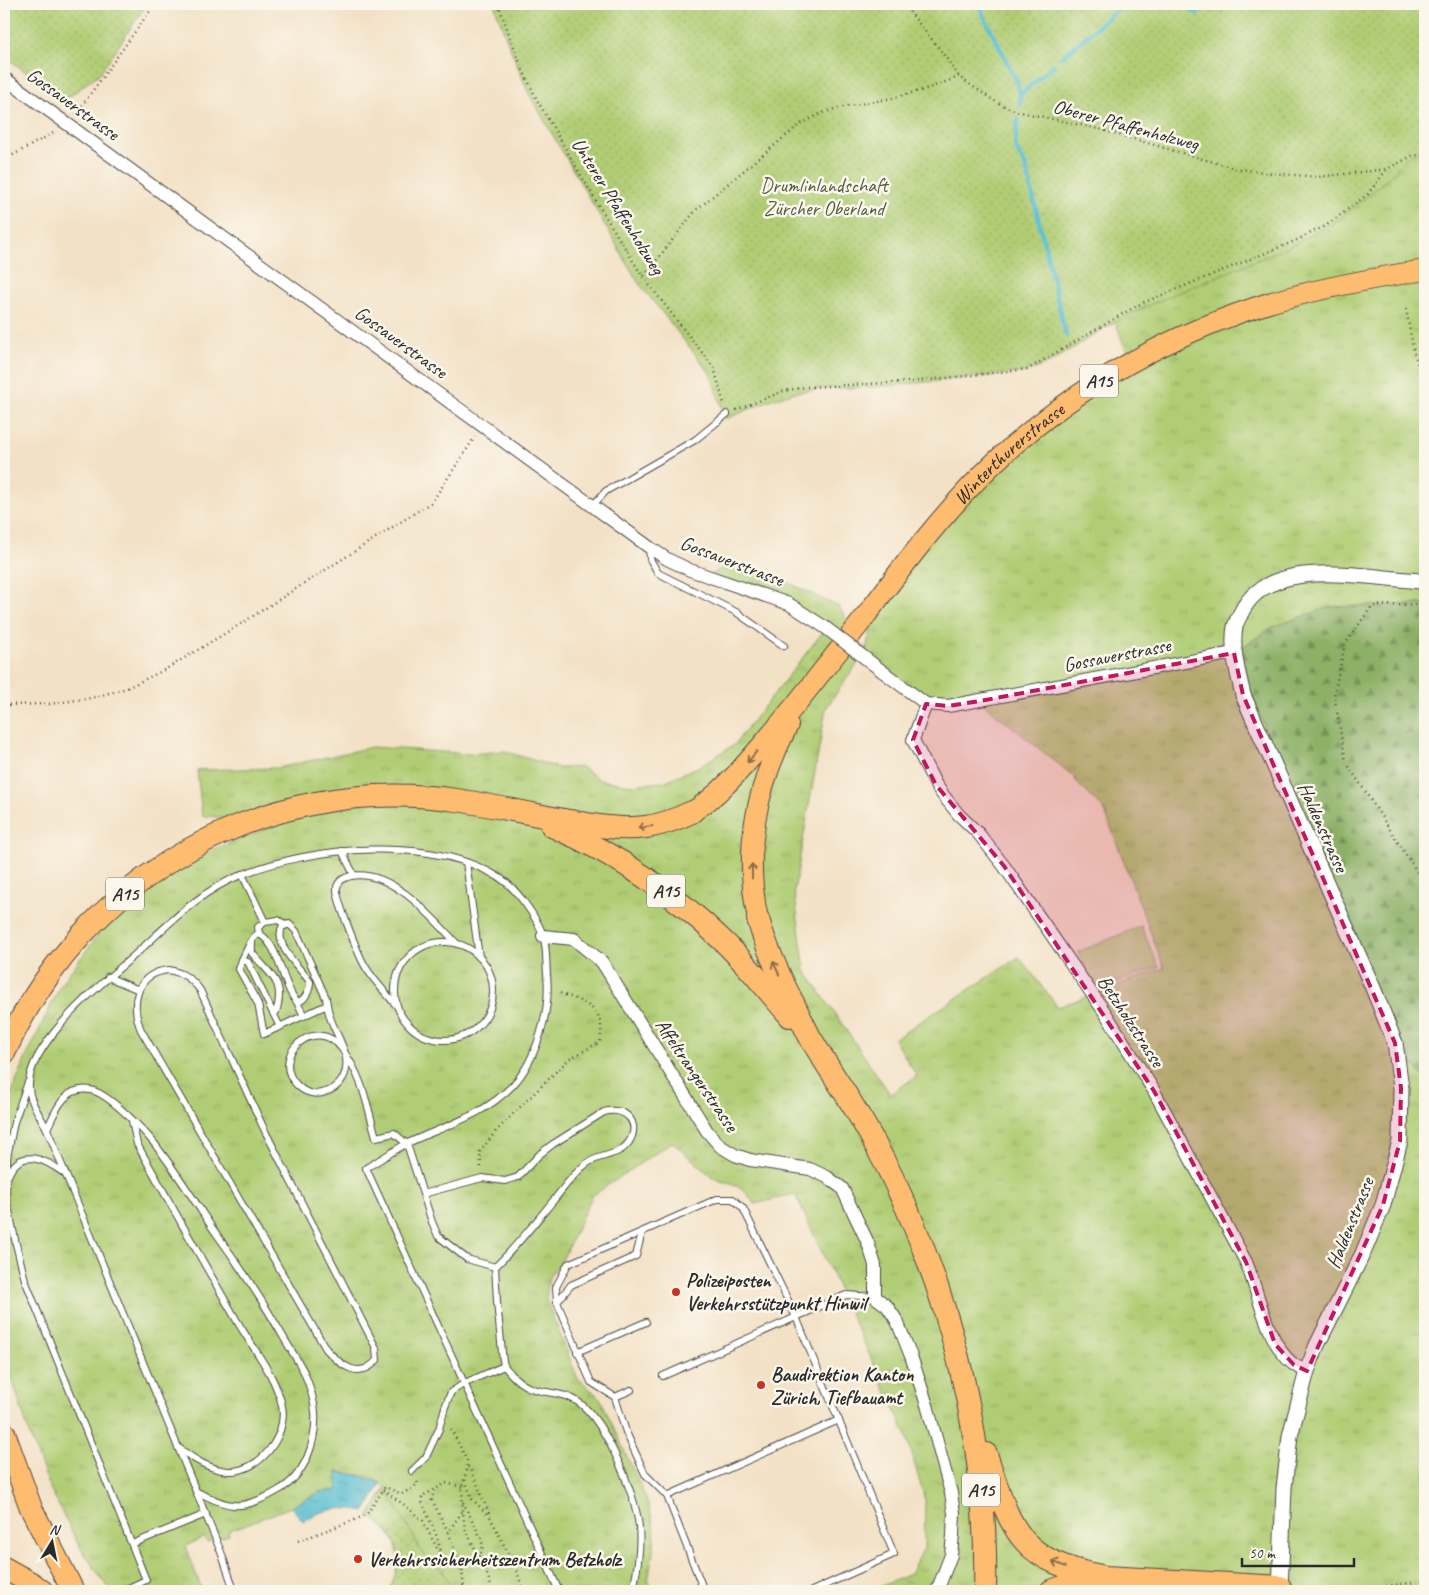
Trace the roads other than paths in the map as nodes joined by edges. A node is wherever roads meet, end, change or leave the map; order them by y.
1 (4, 78) edge
2 (1425, 270) edge
3 (727, 414) road end
4 (593, 505) junction
5 (649, 547) junction
6 (1425, 580) edge
7 (784, 646) dead end
8 (1234, 653) junction
9 (806, 693) junction
10 (926, 704) junction
11 (479, 804) junction
12 (692, 812) joint
13 (342, 851) junction
14 (466, 862) junction
15 (242, 874) junction
16 (354, 876) junction
17 (758, 919) joint
18 (265, 922) junction
19 (286, 925) junction
20 (259, 934) junction
21 (543, 936) junction
22 (252, 939) junction
23 (457, 944) junction
24 (480, 957) junction
25 (242, 960) junction
26 (108, 977) junction
27 (139, 990) junction
28 (297, 1002) junction
29 (327, 1005) junction
30 (397, 1007) junction
31 (272, 1011) junction
32 (304, 1016) junction
33 (280, 1027) junction
34 (811, 1039) junction
35 (343, 1050) junction
36 (4, 1053) edge
37 (30, 1076) junction
38 (132, 1121) junction
39 (47, 1129) junction
40 (407, 1144) junction
41 (66, 1175) junction
42 (6, 1186) junction
43 (423, 1194) junction
44 (642, 1232) junction
45 (495, 1267) junction
46 (875, 1298) junction
47 (557, 1302) junction
48 (796, 1317) junction
49 (646, 1322) dead end
50 (577, 1352) junction
51 (504, 1366) junction
52 (1307, 1371) junction
53 (663, 1376) dead end
54 (465, 1383) junction
55 (632, 1390) dead end
56 (966, 1391) junction
57 (615, 1397) junction
58 (839, 1420) junction
59 (4, 1433) edge
60 (179, 1448) junction
61 (412, 1471) road end
62 (198, 1492) junction
63 (667, 1496) junction
64 (206, 1514) junction
65 (132, 1544) junction
66 (4, 1568) edge
67 (1106, 1577) junction
68 (1280, 1589) edge
69 (42, 1591) edge
70 (72, 1591) edge
71 (122, 1591) edge
72 (220, 1591) edge
73 (559, 1591) edge
74 (633, 1591) edge
75 (704, 1591) edge
76 (812, 1591) edge
77 (937, 1591) edge
78 (985, 1591) edge
79 (1051, 1591) edge

1 - 4 street, Gossauerstrasse
2 - 9 highway, Winterthurerstrasse / A15
3 - 4 lane
4 - 5 street, Gossauerstrasse
5 - 7 lane
5 - 10 street, Gossauerstrasse, bridge
6 - 8 street
8 - 10 street, Gossauerstrasse
8 - 52 street, Haldenstrasse
9 -> 12 highway, A15
17 -> 9 highway, A15
10 - 52 street, Betzholzstrasse
12 -> 11 highway, A15
11 - 34 highway, A15
11 - 36 highway, A15
13 - 14 lane
13 - 15 lane
13 - 16 lane
14 - 21 lane
14 - 24 lane
15 - 18 lane
15 - 26 lane
16 - 23 lane
16 - 30 lane
34 -> 17 highway, A15
18 - 19 lane
18 - 20 lane
19 - 28 lane
19 - 29 lane
20 - 22 lane
20 - 28 lane
21 - 40 lane
21 - 46 street, Affeltrangerstrasse
22 - 25 lane
22 - 31 lane
23 - 24 lane
23 - 30 lane
24 - 30 lane
25 - 31 lane
25 - 33 lane
26 - 27 lane
26 - 37 lane
27 - 27 lane
28 - 32 lane
29 - 32 lane
29 - 35 lane
31 - 33 lane
32 - 33 lane
34 - 56 highway, A15
35 - 35 lane
35 - 40 lane
37 - 39 lane
37 - 42 lane
38 - 39 lane
38 - 60 lane
38 - 62 lane
39 - 41 lane
40 - 43 lane
40 - 54 lane
41 - 42 lane
41 - 60 lane
42 - 65 lane
43 - 45 lane
43 - 45 lane
44 - 47 lane
44 - 47 lane
44 - 48 lane
45 - 51 lane
46 - 48 lane
46 - 77 street
47 - 50 lane
48 - 53 lane
48 - 58 lane
49 - 50 lane
50 - 57 lane
51 - 54 lane
51 - 74 lane
52 - 68 street, Haldenstrasse
54 - 61 lane
54 - 73 lane
55 - 57 lane
67 -> 56 highway
56 - 78 highway, A15
57 - 63 lane
58 - 63 lane
58 - 76 lane
59 - 70 highway
60 - 62 lane
62 - 64 lane
63 - 75 lane
64 - 65 lane
64 - 72 lane
65 - 71 lane
66 - 69 highway
67 - 68 highway
67 - 79 highway

